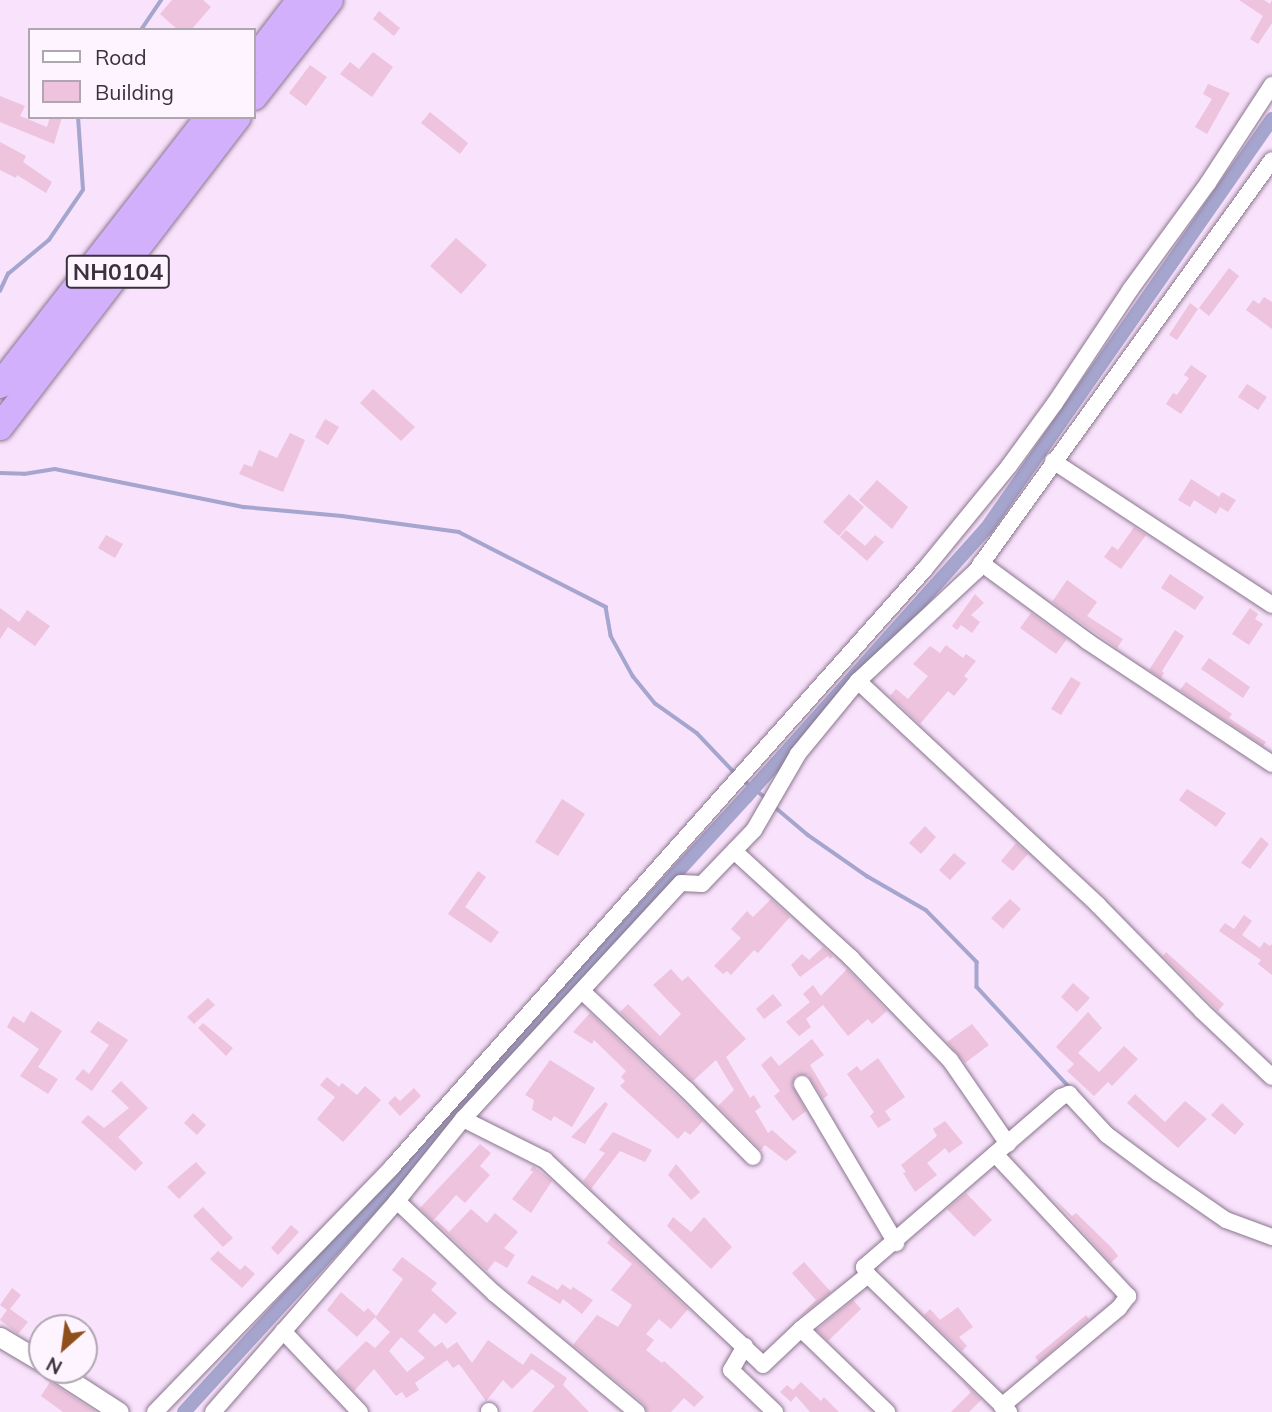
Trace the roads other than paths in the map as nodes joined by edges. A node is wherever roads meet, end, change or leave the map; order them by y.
1 (300, 0) edge
2 (330, 0) edge
3 (256, 57) edge
4 (1272, 85) edge
5 (256, 94) edge
6 (207, 119) edge
7 (235, 119) edge
8 (1272, 160) edge
9 (0, 385) edge
10 (0, 427) edge
11 (1053, 461) junction
12 (981, 564) junction
13 (1272, 605) edge
14 (858, 681) junction
15 (1272, 764) edge
16 (734, 851) junction
17 (583, 992) junction
18 (1272, 1077) edge
19 (802, 1084) dead end
20 (463, 1119) junction
21 (1002, 1149) junction
22 (753, 1157) dead end
23 (397, 1200) junction
24 (1272, 1237) edge
25 (896, 1243) junction
26 (868, 1275) junction
27 (801, 1329) junction
28 (283, 1331) junction
29 (0, 1337) edge
30 (745, 1346) junction
31 (28, 1354) edge
32 (76, 1384) edge
33 (1006, 1409) edge
34 (119, 1412) edge
35 (155, 1412) edge
36 (213, 1412) edge
37 (360, 1412) edge
38 (637, 1412) edge
39 (775, 1412) edge
40 (887, 1412) edge

1 - 3 highway
2 - 5 highway
4 - 35 street
6 - 9 highway, NH0104
7 - 10 highway, NH0104
8 - 11 street
11 - 12 street
11 - 13 street
12 - 14 street
12 - 15 street
14 - 16 street
14 - 18 street
16 - 17 street
16 - 21 street
17 - 20 street
17 - 22 street
19 - 25 street
20 - 23 street
20 - 30 street
21 - 24 street
21 - 25 street
21 - 33 street
23 - 28 street
23 - 38 street
25 - 26 street
26 - 27 street
26 - 33 street
27 - 30 street
27 - 40 street
28 - 36 street
28 - 37 street
29 - 31 street
30 - 39 street
32 - 34 street

